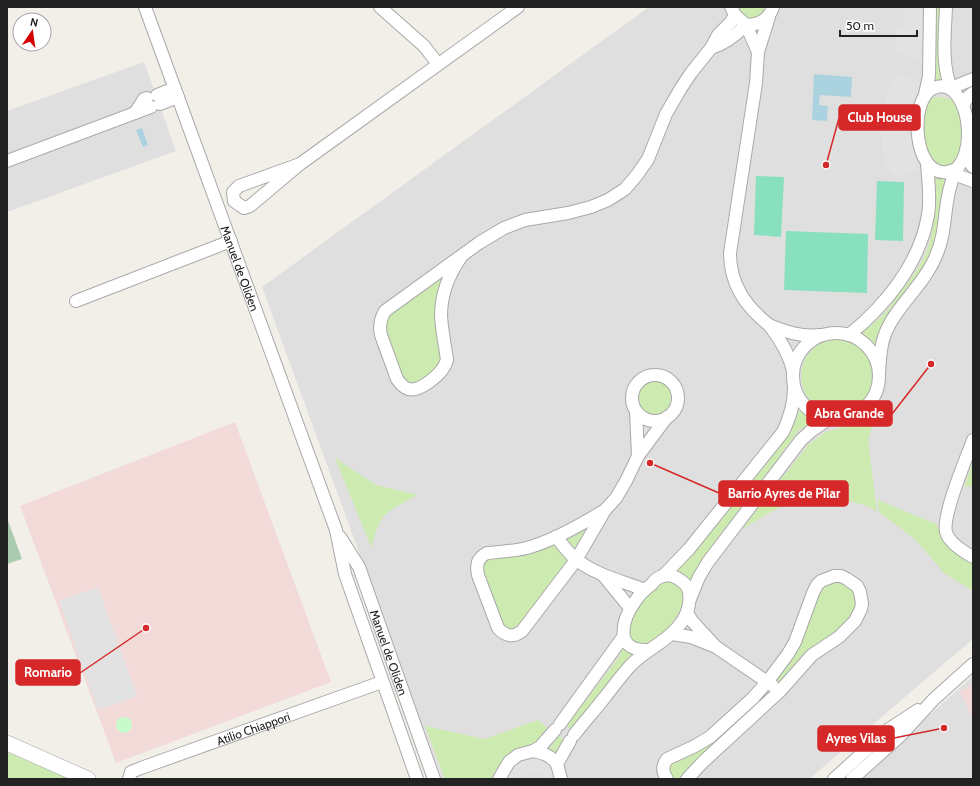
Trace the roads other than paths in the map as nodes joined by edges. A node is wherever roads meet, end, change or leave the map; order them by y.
1 (145, 7) edge
2 (380, 7) edge
3 (518, 7) edge
4 (930, 7) edge
5 (946, 7) edge
6 (733, 11) edge
7 (771, 12) edge
8 (746, 25) junction
9 (711, 48) junction
10 (758, 52) junction
11 (438, 64) junction
12 (973, 79) edge
13 (951, 88) junction
14 (177, 93) junction
15 (973, 93) edge
16 (925, 94) junction
17 (963, 105) junction
18 (966, 150) junction
19 (7, 160) edge
20 (927, 163) junction
21 (300, 164) junction
22 (973, 168) edge
23 (953, 171) junction
24 (973, 181) edge
25 (231, 241) junction
26 (461, 257) junction
27 (76, 301) dead end
28 (769, 325) junction
29 (823, 335) junction
30 (849, 335) junction
31 (793, 373) junction
32 (879, 373) junction
33 (794, 386) junction
34 (636, 411) junction
35 (667, 417) junction
36 (830, 418) junction
37 (973, 440) edge
38 (638, 456) junction
39 (606, 510) junction
40 (336, 530) junction
41 (556, 537) junction
42 (973, 557) edge
43 (576, 560) junction
44 (603, 574) junction
45 (663, 576) junction
46 (645, 590) junction
47 (690, 599) junction
48 (630, 608) junction
49 (687, 613) junction
50 (672, 634) junction
51 (624, 637) junction
52 (716, 647) junction
53 (647, 650) junction
54 (973, 664) edge
55 (382, 682) junction
56 (767, 682) junction
57 (780, 691) junction
58 (934, 700) junction
59 (7, 743) edge
60 (533, 751) junction
61 (556, 764) junction
62 (88, 779) edge
63 (129, 779) edge
64 (417, 779) edge
65 (434, 779) edge
66 (499, 779) edge
67 (561, 779) edge
68 (667, 779) edge
69 (687, 779) edge
70 (834, 779) edge
71 (852, 779) edge

1 - 14 street, Manuel de Oliden
2 - 11 street
3 - 11 street
4 - 16 street
5 - 13 street
6 - 8 street
6 - 9 street
7 - 8 street
7 - 10 street
8 - 9 street
8 - 10 street
9 - 26 street
10 - 28 street
11 - 21 street
12 - 13 street
13 - 16 street
13 - 17 street
14 - 19 street
14 - 25 street, Manuel de Oliden
15 - 17 street
16 - 20 street
17 - 18 street
18 - 22 street
18 - 23 street
20 - 23 street
20 - 30 street
21 - 21 street
23 - 24 street
23 - 32 street
25 - 27 street
25 - 40 street, Manuel de Oliden
26 - 26 street
28 - 29 street
28 - 31 street
29 - 30 street
29 - 31 street
30 - 32 street
31 - 33 street
32 - 36 street
33 - 36 street
33 - 45 street
34 - 35 street
34 - 35 street
34 - 38 street
35 - 38 street
36 - 47 street
37 - 42 street
38 - 39 street
39 - 41 street
39 - 43 street
40 - 55 street, Manuel de Oliden
40 - 65 street, Manuel de Oliden
41 - 43 street
41 - 43 street
43 - 44 street
44 - 46 street
44 - 48 street
45 - 46 street
45 - 47 street
46 - 48 street
47 - 49 street
48 - 51 street
49 - 50 street
49 - 52 street
50 - 52 street
50 - 53 street
51 - 53 street
51 - 60 street
52 - 56 street
53 - 61 street
54 - 58 street
55 - 63 street, Atilio Chiappori
55 - 64 street, Manuel de Oliden
56 - 57 street
56 - 57 street
56 - 68 street
57 - 69 street
58 - 70 street
58 - 71 street
59 - 62 street
60 - 61 street
60 - 66 street
61 - 67 street

